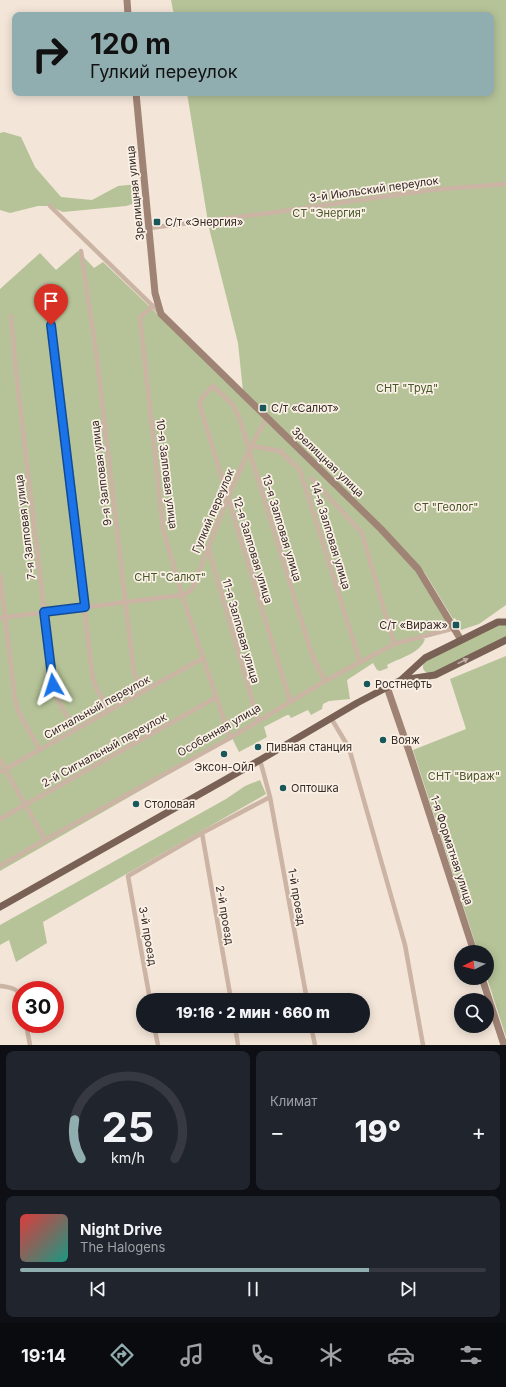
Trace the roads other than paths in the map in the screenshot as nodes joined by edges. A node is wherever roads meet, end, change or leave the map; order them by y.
1 (127, 0) edge
2 (128, 12) edge
3 (136, 96) edge
4 (506, 184) edge
5 (50, 206) dead end
6 (149, 228) junction
7 (81, 251) dead end
8 (46, 284) dead end
9 (153, 306) junction
10 (161, 314) junction
11 (11, 316) dead end
12 (213, 386) joint
13 (267, 417) junction
14 (250, 448) junction
15 (311, 478) dead end
16 (228, 497) junction
17 (208, 546) junction
18 (0, 575) edge
19 (182, 595) junction
20 (125, 602) junction
21 (85, 607) junction
22 (44, 612) junction
23 (506, 616) edge
24 (2, 618) edge
25 (498, 622) junction
26 (506, 622) edge
27 (455, 628) junction
28 (461, 640) junction
29 (506, 640) edge
30 (394, 644) junction
31 (203, 658) junction
32 (421, 661) junction
33 (360, 662) junction
34 (428, 676) junction
35 (401, 680) junction
36 (325, 681) junction
37 (387, 687) junction
38 (144, 691) junction
39 (217, 697) junction
40 (290, 701) junction
41 (109, 711) junction
42 (331, 718) junction
43 (258, 721) junction
44 (75, 730) junction
45 (230, 738) junction
46 (40, 750) junction
47 (0, 760) edge
48 (260, 760) junction
49 (5, 769) junction
50 (0, 772) edge
51 (270, 797) junction
52 (25, 804) junction
53 (0, 819) edge
54 (202, 833) junction
55 (45, 840) junction
56 (0, 866) edge
57 (0, 907) edge
58 (472, 945) edge
59 (484, 985) edge
60 (0, 986) edge
61 (12, 987) edge
62 (149, 993) edge
63 (230, 993) edge
64 (306, 993) edge
65 (28, 1033) edge
66 (155, 1033) edge
67 (236, 1033) edge
68 (313, 1033) edge
69 (30, 1045) edge
70 (158, 1045) edge
71 (238, 1045) edge
72 (315, 1045) edge
73 (423, 1045) edge
74 (504, 1045) edge

1 - 2 street
3 - 6 street, Зрелищная улица
4 - 6 street, 3-й Июльский переулок
5 - 9 street, Зрелищная улица
6 - 10 street, Зрелищная улица
7 - 20 street, 9-я Залповая улица
8 - 21 street
9 - 10 street, Зрелищная улица
9 - 19 street, 10-я Залповая улица
10 - 13 street, Зрелищная улица
11 - 22 street, 7-я Залповая улица
12 - 14 street, 13-я Залповая улица
12 - 16 street, 12-я Залповая улица
13 - 14 street, Гулкий переулок
13 - 27 street, Зрелищная улица
14 - 16 street, Гулкий переулок
14 - 33 street, 14-я Залповая улица
14 - 36 street, 13-я Залповая улица
15 - 30 street
16 - 17 street, Гулкий переулок
16 - 40 street, 12-я Залповая улица
17 - 19 street, Гулкий переулок
17 - 43 street, 11-я Залповая улица
18 - 24 street
19 - 20 street
19 - 31 street, 10-я Залповая улица
20 - 21 street
20 - 38 street, 9-я Залповая улица
21 - 22 street
21 - 41 street
22 - 24 street
22 - 44 street, 7-я Залповая улица
23 - 25 main road
24 - 46 street
25 - 26 main road
25 - 28 main road
27 - 28 street, Зрелищная улица
27 - 30 street, Особенная улица
28 - 32 main road
34 -> 29 main road
30 - 33 street, Особенная улица
31 - 38 street, Сигнальный переулок
31 - 39 street, 10-я Залповая улица
32 - 34 main road
32 - 35 main road
33 - 36 street, Особенная улица
34 - 35 main road
35 - 37 main road
36 - 40 street, Особенная улица
37 - 42 main road
37 - 58 street, 1-я Форматная улица
38 - 41 street, Сигнальный переулок
39 - 45 street, 10-я Залповая улица
39 - 52 street, 2-й Сигнальный переулок
40 - 43 street, Особенная улица
41 - 44 street, Сигнальный переулок
42 - 48 main road
42 - 73 street
43 - 45 street, Особенная улица
44 - 46 street, Сигнальный переулок
45 - 55 street, Особенная улица
46 - 49 street, Сигнальный переулок
47 - 49 street
48 - 51 street, 1-й проезд
48 - 57 main road
49 - 50 street, Сигнальный переулок
49 - 52 street
51 - 54 street
51 - 64 street, 1-й проезд
52 - 53 street, 2-й Сигнальный переулок
52 - 55 street
54 - 62 street, 3-й проезд
54 - 63 street, 2-й проезд
55 - 56 street, Особенная улица
59 - 74 street
60 - 61 street
65 - 69 street
66 - 70 street
67 - 71 street
68 - 72 street

